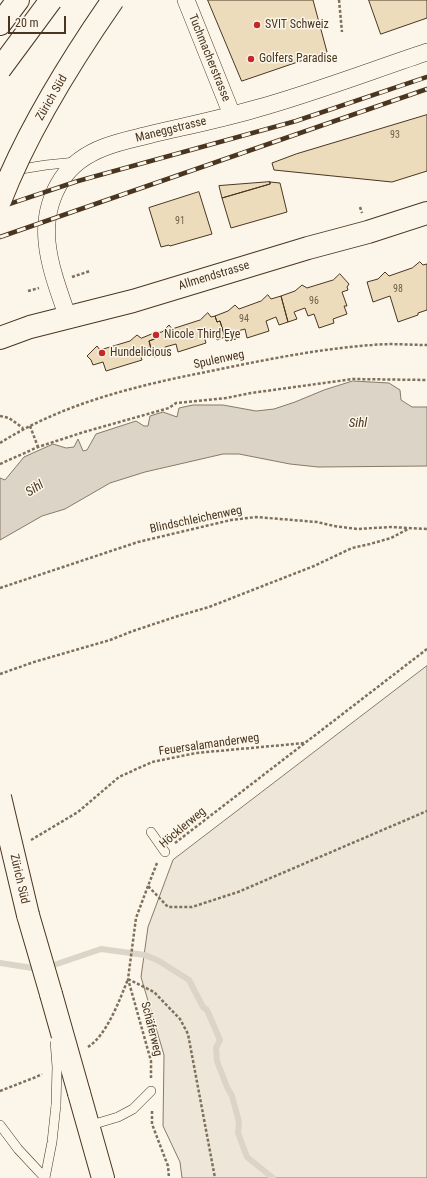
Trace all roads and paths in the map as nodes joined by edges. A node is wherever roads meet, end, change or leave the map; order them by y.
1 (18, 0) edge
2 (51, 0) edge
3 (113, 0) edge
4 (186, 0) edge
5 (339, 0) edge
6 (24, 21) dead end
7 (0, 24) edge
8 (342, 32) dead end
9 (427, 52) edge
10 (0, 69) edge
11 (0, 80) edge
12 (232, 115) junction
13 (78, 162) junction
14 (0, 173) edge
15 (0, 201) edge
16 (427, 213) edge
17 (68, 318) junction
18 (0, 338) edge
19 (427, 345) edge
20 (427, 380) edge
21 (0, 416) edge
22 (30, 426) junction
23 (23, 428) junction
24 (0, 443) edge
25 (38, 447) junction
26 (0, 464) edge
27 (409, 529) junction
28 (427, 529) edge
29 (0, 588) edge
30 (427, 649) edge
31 (0, 674) edge
32 (305, 742) junction
33 (0, 797) edge
34 (427, 811) edge
35 (151, 832) dead end
36 (0, 840) edge
37 (27, 842) dead end
38 (165, 852) junction
39 (148, 886) junction
40 (28, 915) junction
41 (128, 979) junction
42 (51, 994) junction
43 (151, 1091) junction
44 (0, 1125) edge
45 (88, 1126) junction
46 (45, 1178) edge
47 (103, 1178) edge
48 (169, 1178) edge
49 (215, 1178) edge

1 - 7 main road
2 - 10 main road, bridge
3 - 15 main road, Zürich Süd, bridge
4 - 12 street, Tuchmacherstrasse
5 - 8 path
6 - 11 lane
9 - 12 street, Maneggstrasse
12 - 13 street, Maneggstrasse
13 - 14 lane
13 - 17 street, Maneggstrasse
16 - 17 main road, Allmendstrasse
17 - 18 main road, Allmendstrasse
19 - 22 path, Spulenweg
20 - 25 path
21 - 23 path
22 - 23 path, Spulenweg
22 - 25 path
23 - 24 path, Spulenweg
25 - 26 path
27 - 28 path, Blindschleichenweg
27 - 29 path, Blindschleichenweg
27 - 31 path
30 - 32 path, Höcklerweg
32 - 37 path, Feuersalamanderweg
32 - 38 path, Höcklerweg
33 - 40 main road, Zürich Süd, bridge
34 - 39 path
35 - 38 lane
36 - 40 main road, bridge
38 - 39 path, Höcklerweg
39 - 41 path, Schäferweg
40 - 42 main road
41 - 43 path, Schäferweg
41 - 49 path
42 - 45 main road, bridge
42 - 46 lane, bridge
43 - 45 lane
43 - 48 path, Schäferweg
44 - 46 lane
45 - 47 main road

